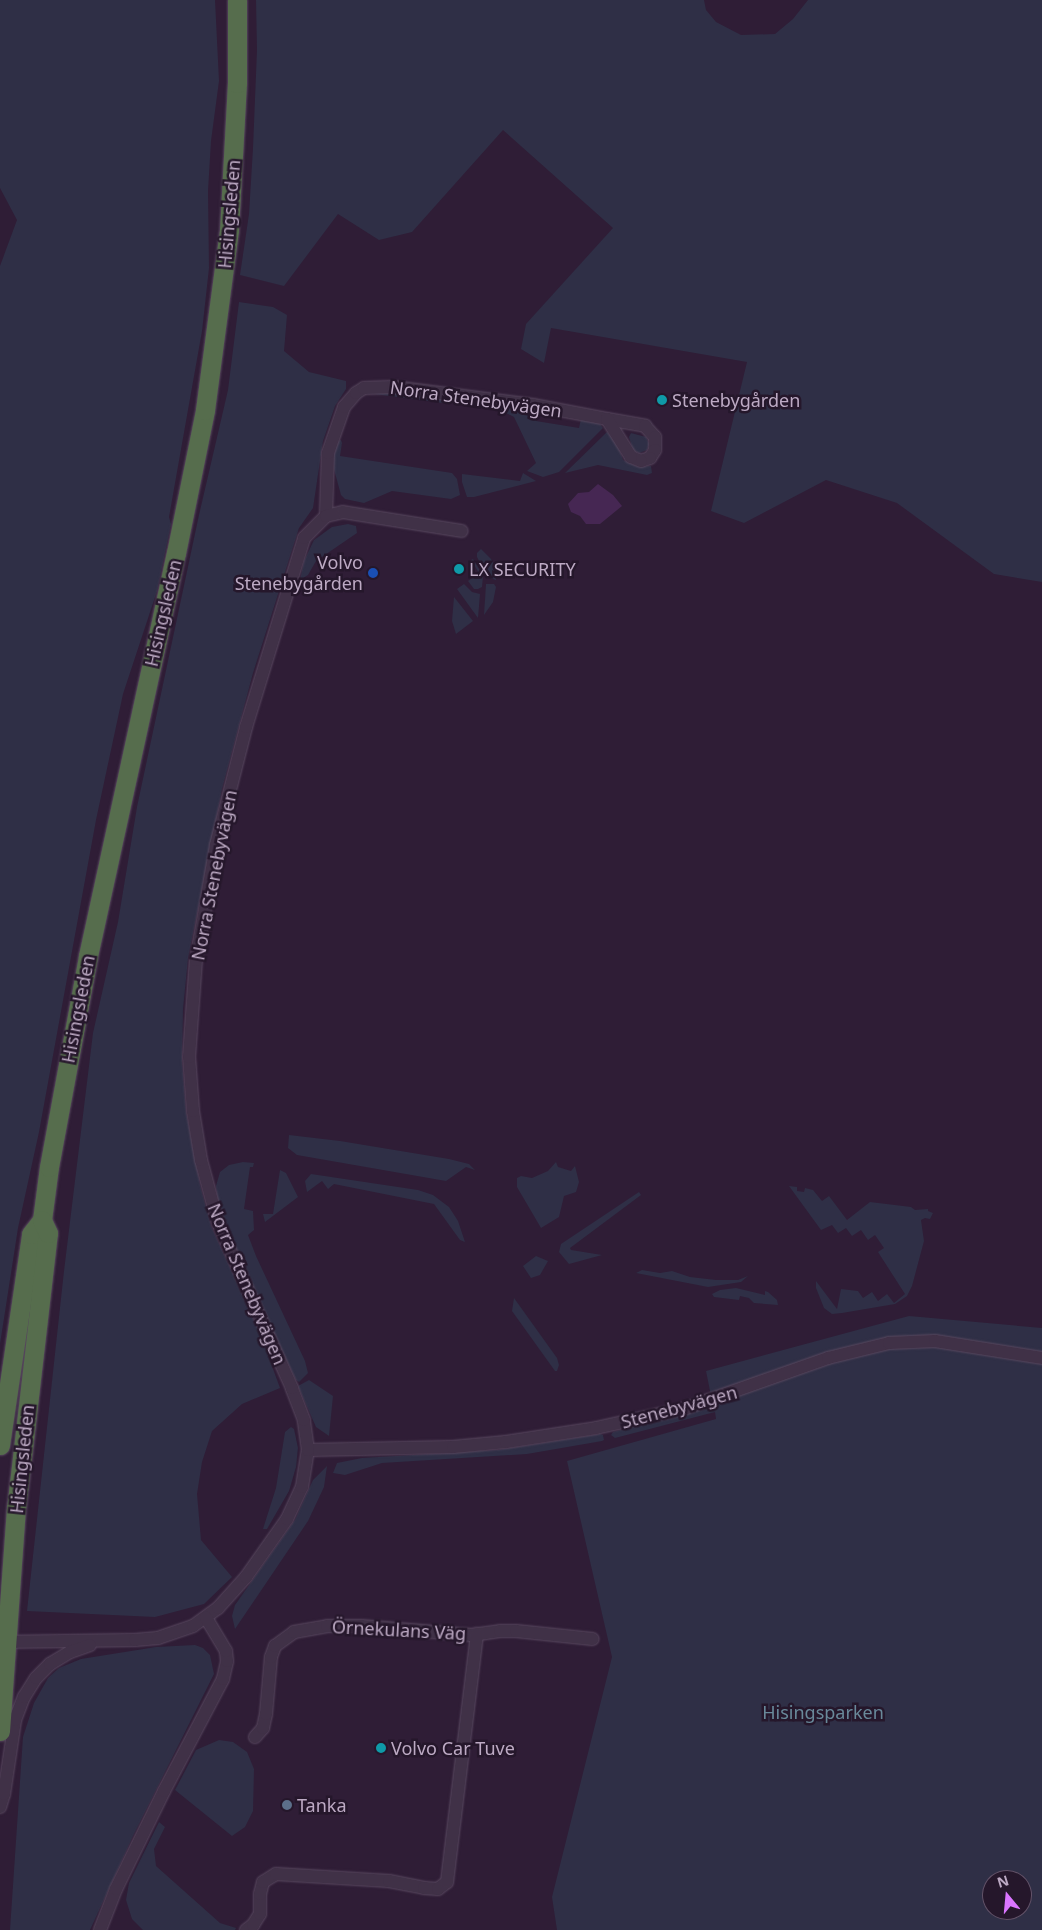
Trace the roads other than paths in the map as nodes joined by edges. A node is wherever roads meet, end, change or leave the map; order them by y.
1 (237, 0) edge
2 (607, 419) dead end
3 (326, 516) junction
4 (461, 531) dead end
5 (42, 1220) junction
6 (1042, 1358) edge
7 (0, 1445) edge
8 (308, 1450) junction
9 (206, 1618) junction
10 (477, 1634) junction
11 (593, 1639) dead end
12 (3, 1642) edge
13 (97, 1642) junction
14 (0, 1731) edge
15 (254, 1737) dead end
16 (0, 1807) edge
17 (100, 1930) edge
18 (246, 1930) edge

1 - 5 highway, Hisingsleden
2 - 3 street, Norra Stenebyvägen
3 - 4 street
3 - 8 street, Norra Stenebyvägen
5 - 7 highway, Hisingsleden
5 - 12 highway, Hisingsleden
6 - 8 street, Stenebyvägen
8 - 9 street, Norra Stenebyvägen
9 - 13 street, Norra Stenebyvägen
9 - 17 street
10 - 11 street, Örnekulans Väg
10 - 15 street, Örnekulans Väg
10 - 18 street
12 - 13 street, Norra Stenebyvägen
12 - 14 highway, Hisingsleden
13 - 16 street

